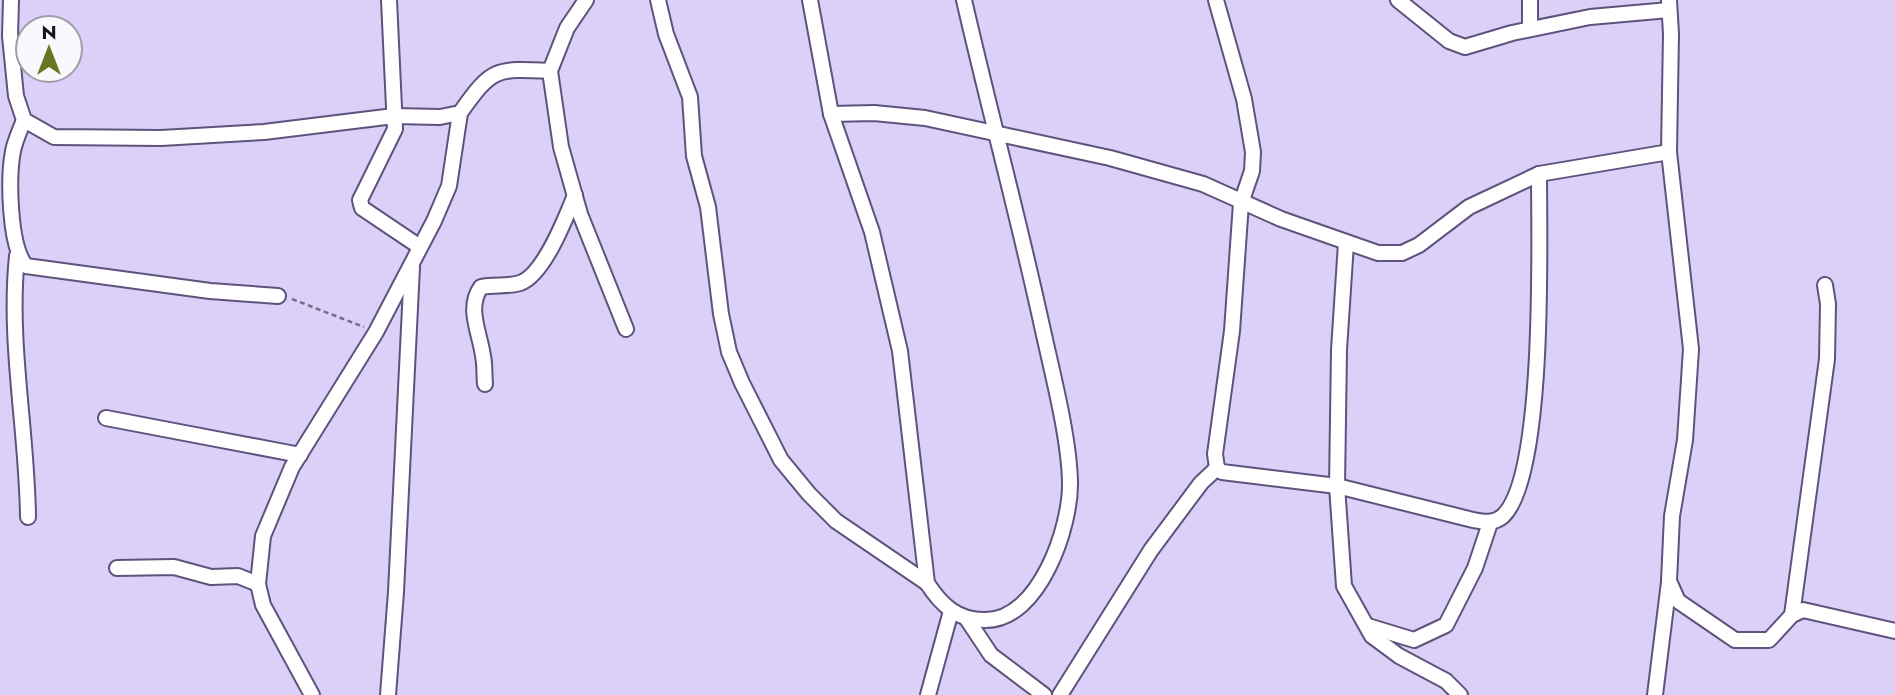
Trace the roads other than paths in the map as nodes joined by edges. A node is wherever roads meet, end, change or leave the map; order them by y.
1 (11, 0) edge
2 (389, 0) edge
3 (586, 0) edge
4 (658, 0) edge
5 (810, 0) edge
6 (964, 0) edge
7 (1216, 0) edge
8 (1398, 0) edge
9 (1530, 0) edge
10 (1669, 5) edge
11 (1530, 29) junction
12 (550, 71) junction
13 (460, 113) junction
14 (831, 114) junction
15 (394, 116) junction
16 (24, 120) junction
17 (998, 135) junction
18 (1669, 152) junction
19 (1539, 174) junction
20 (575, 195) junction
21 (1241, 203) junction
22 (1346, 243) junction
23 (416, 253) junction
24 (18, 256) junction
25 (1825, 285) dead end
26 (278, 296) road end
27 (626, 329) dead end
28 (485, 384) dead end
29 (106, 418) dead end
30 (300, 455) junction
31 (1217, 468) junction
32 (1337, 486) junction
33 (28, 517) dead end
34 (1490, 523) junction
35 (117, 568) dead end
36 (1669, 581) junction
37 (927, 583) junction
38 (258, 584) junction
39 (951, 611) junction
40 (1792, 615) junction
41 (967, 619) junction
42 (1363, 625) junction
43 (1895, 631) edge
44 (312, 695) edge
45 (388, 695) edge
46 (928, 695) edge
47 (1044, 695) edge
48 (1060, 695) edge
49 (1460, 695) edge
50 (1655, 695) edge

1 - 16 street
2 - 15 street
3 - 12 street
4 - 37 street
5 - 14 street
6 - 17 street
7 - 21 street
8 - 11 street
9 - 11 street
10 - 11 street
10 - 18 street
12 - 13 street
12 - 20 street
13 - 15 street
13 - 23 street
14 - 17 street
14 - 37 street
15 - 16 street
15 - 23 street
16 - 24 street
17 - 21 street
17 - 41 street
18 - 19 street
18 - 36 street
19 - 22 street
19 - 34 street
20 - 27 street
20 - 28 street
21 - 22 street
21 - 31 street
22 - 32 street
23 - 30 street
23 - 45 street
24 - 26 street
24 - 33 street
25 - 40 street
29 - 30 street
30 - 38 street
31 - 32 street
31 - 48 street
32 - 34 street
32 - 42 street
34 - 42 street
35 - 38 street
36 - 40 street
36 - 50 street
37 - 39 street
38 - 44 street
39 - 41 street
39 - 46 street
40 - 43 street
41 - 47 street
42 - 49 street

